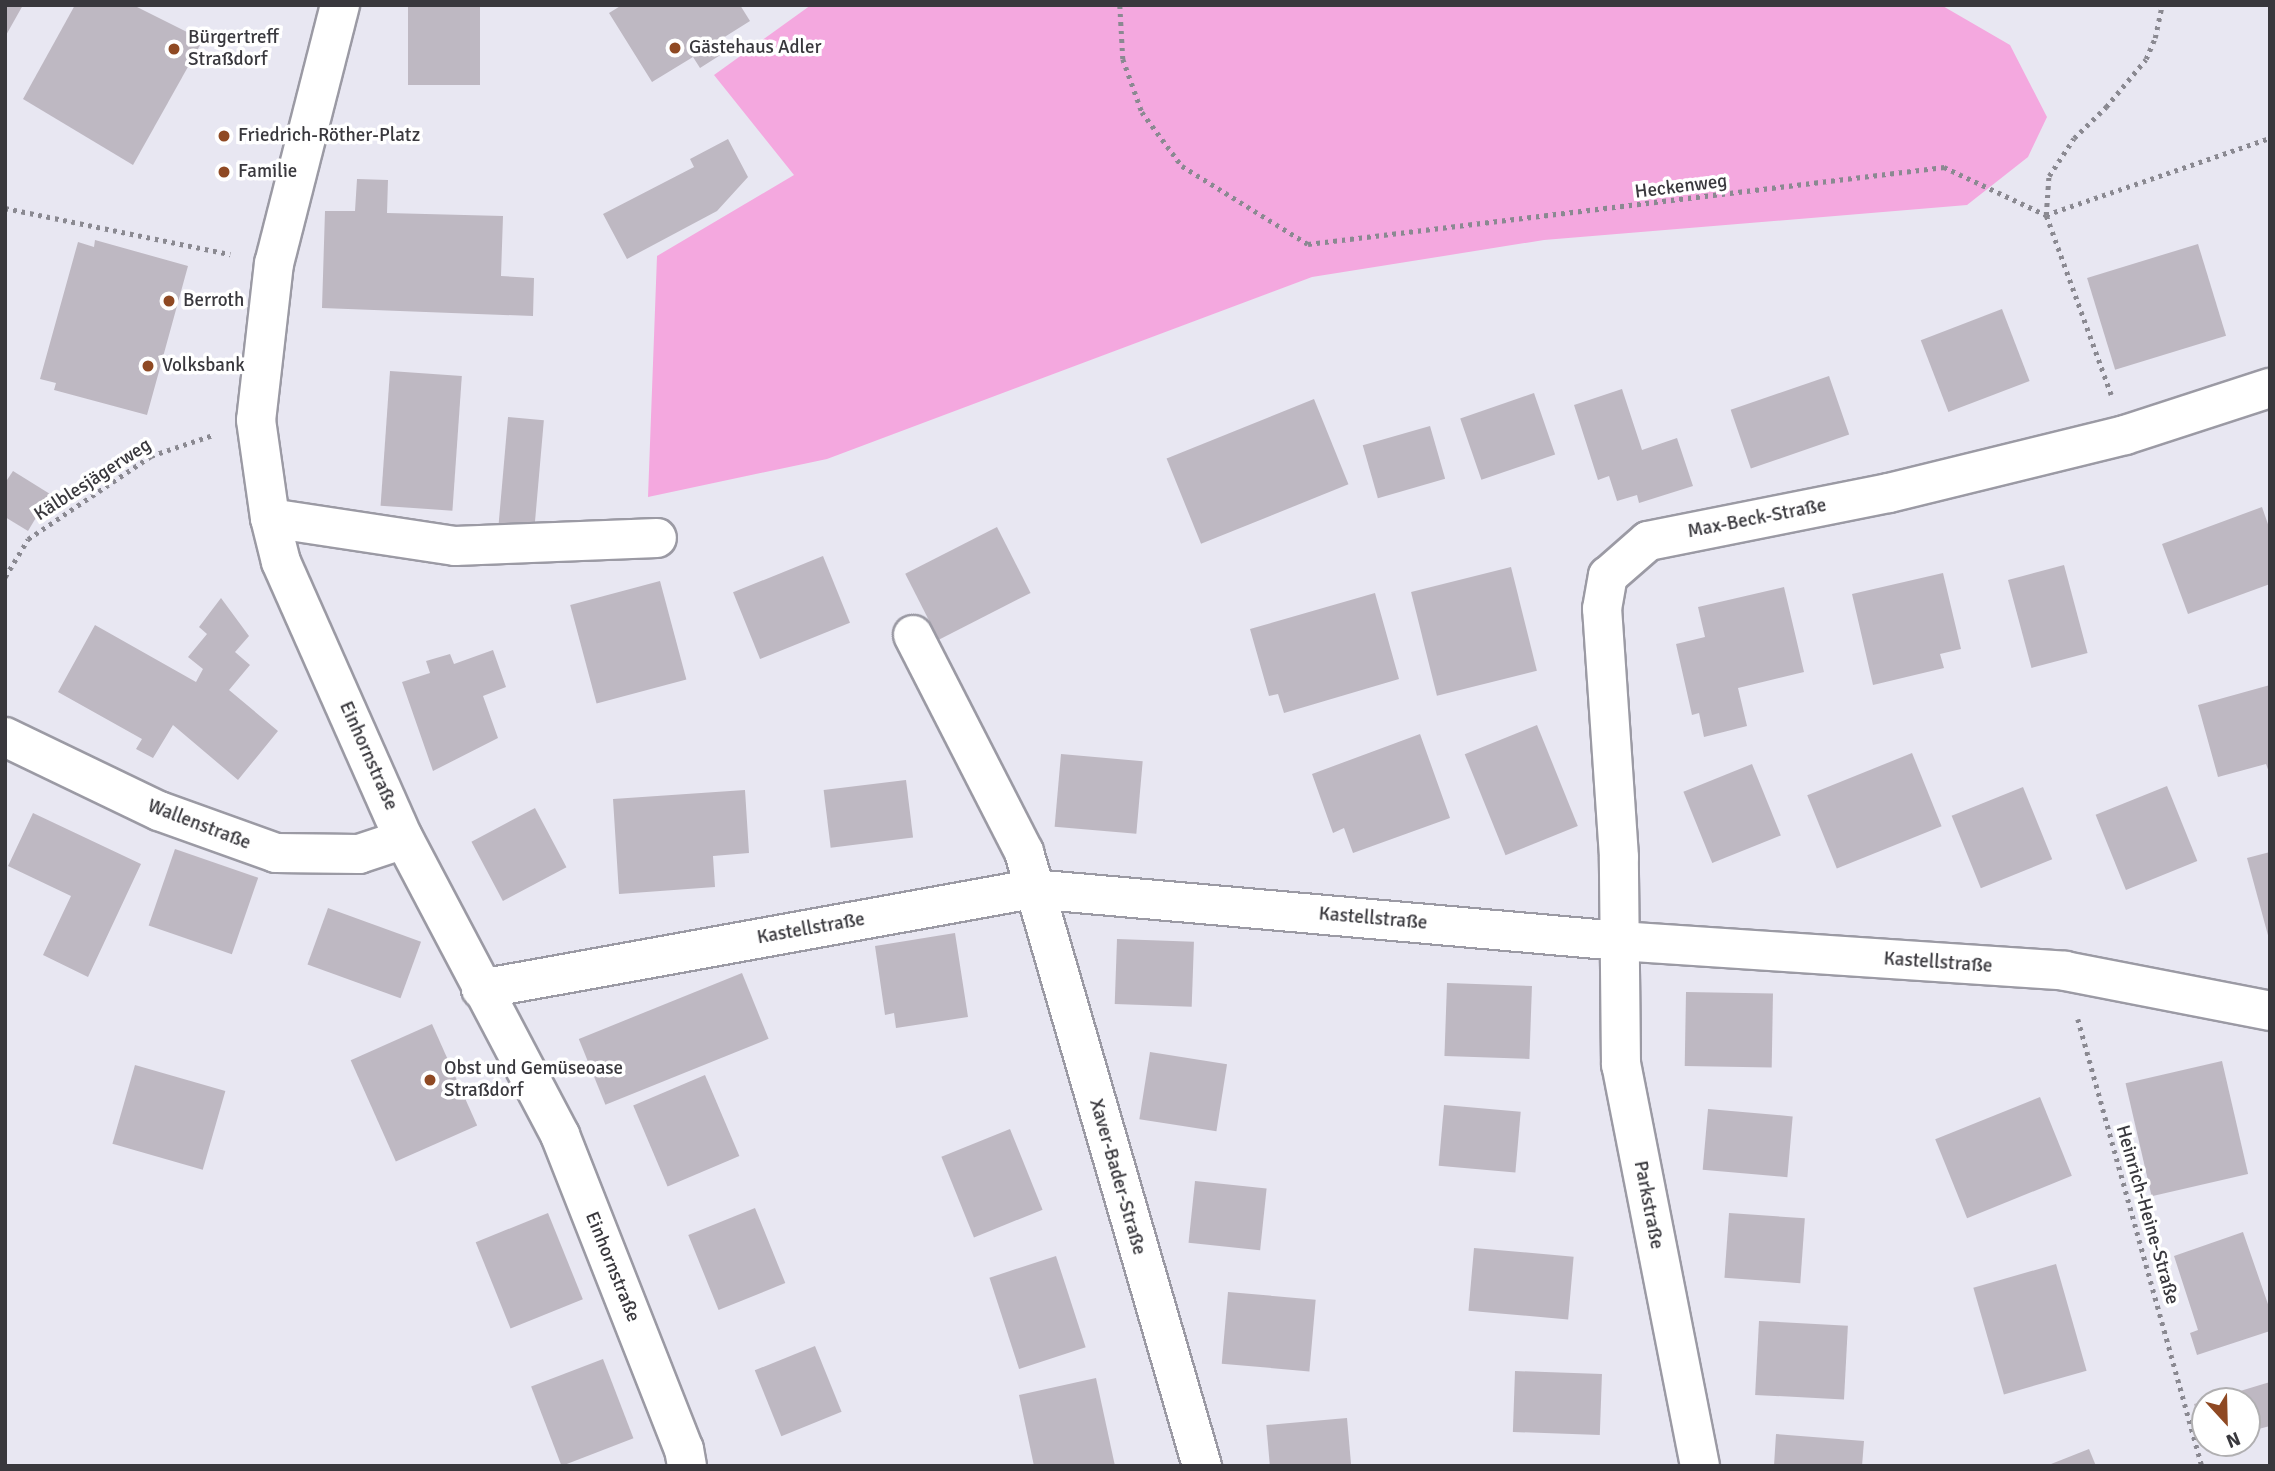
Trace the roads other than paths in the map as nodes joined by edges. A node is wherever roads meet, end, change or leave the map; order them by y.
1 (340, 5) edge
2 (2270, 388) edge
3 (270, 519) junction
4 (657, 538) dead end
5 (913, 635) dead end
6 (5, 737) edge
7 (404, 839) junction
8 (1032, 889) junction
9 (1619, 941) junction
10 (481, 989) junction
11 (2270, 1011) edge
12 (687, 1466) edge
13 (1202, 1466) edge
14 (1700, 1466) edge

1 - 3 street, Einhornstraße
2 - 9 street, Max-Beck-Straße
3 - 4 street
3 - 7 street, Einhornstraße
5 - 8 street, Xaver-Bader-Straße
6 - 7 street, Wallenstraße
7 - 10 street, Einhornstraße
8 - 9 street, Kastellstraße
8 - 10 street, Kastellstraße
8 - 13 street, Xaver-Bader-Straße
9 - 11 street, Kastellstraße
9 - 14 street, Parkstraße
10 - 12 street, Einhornstraße

